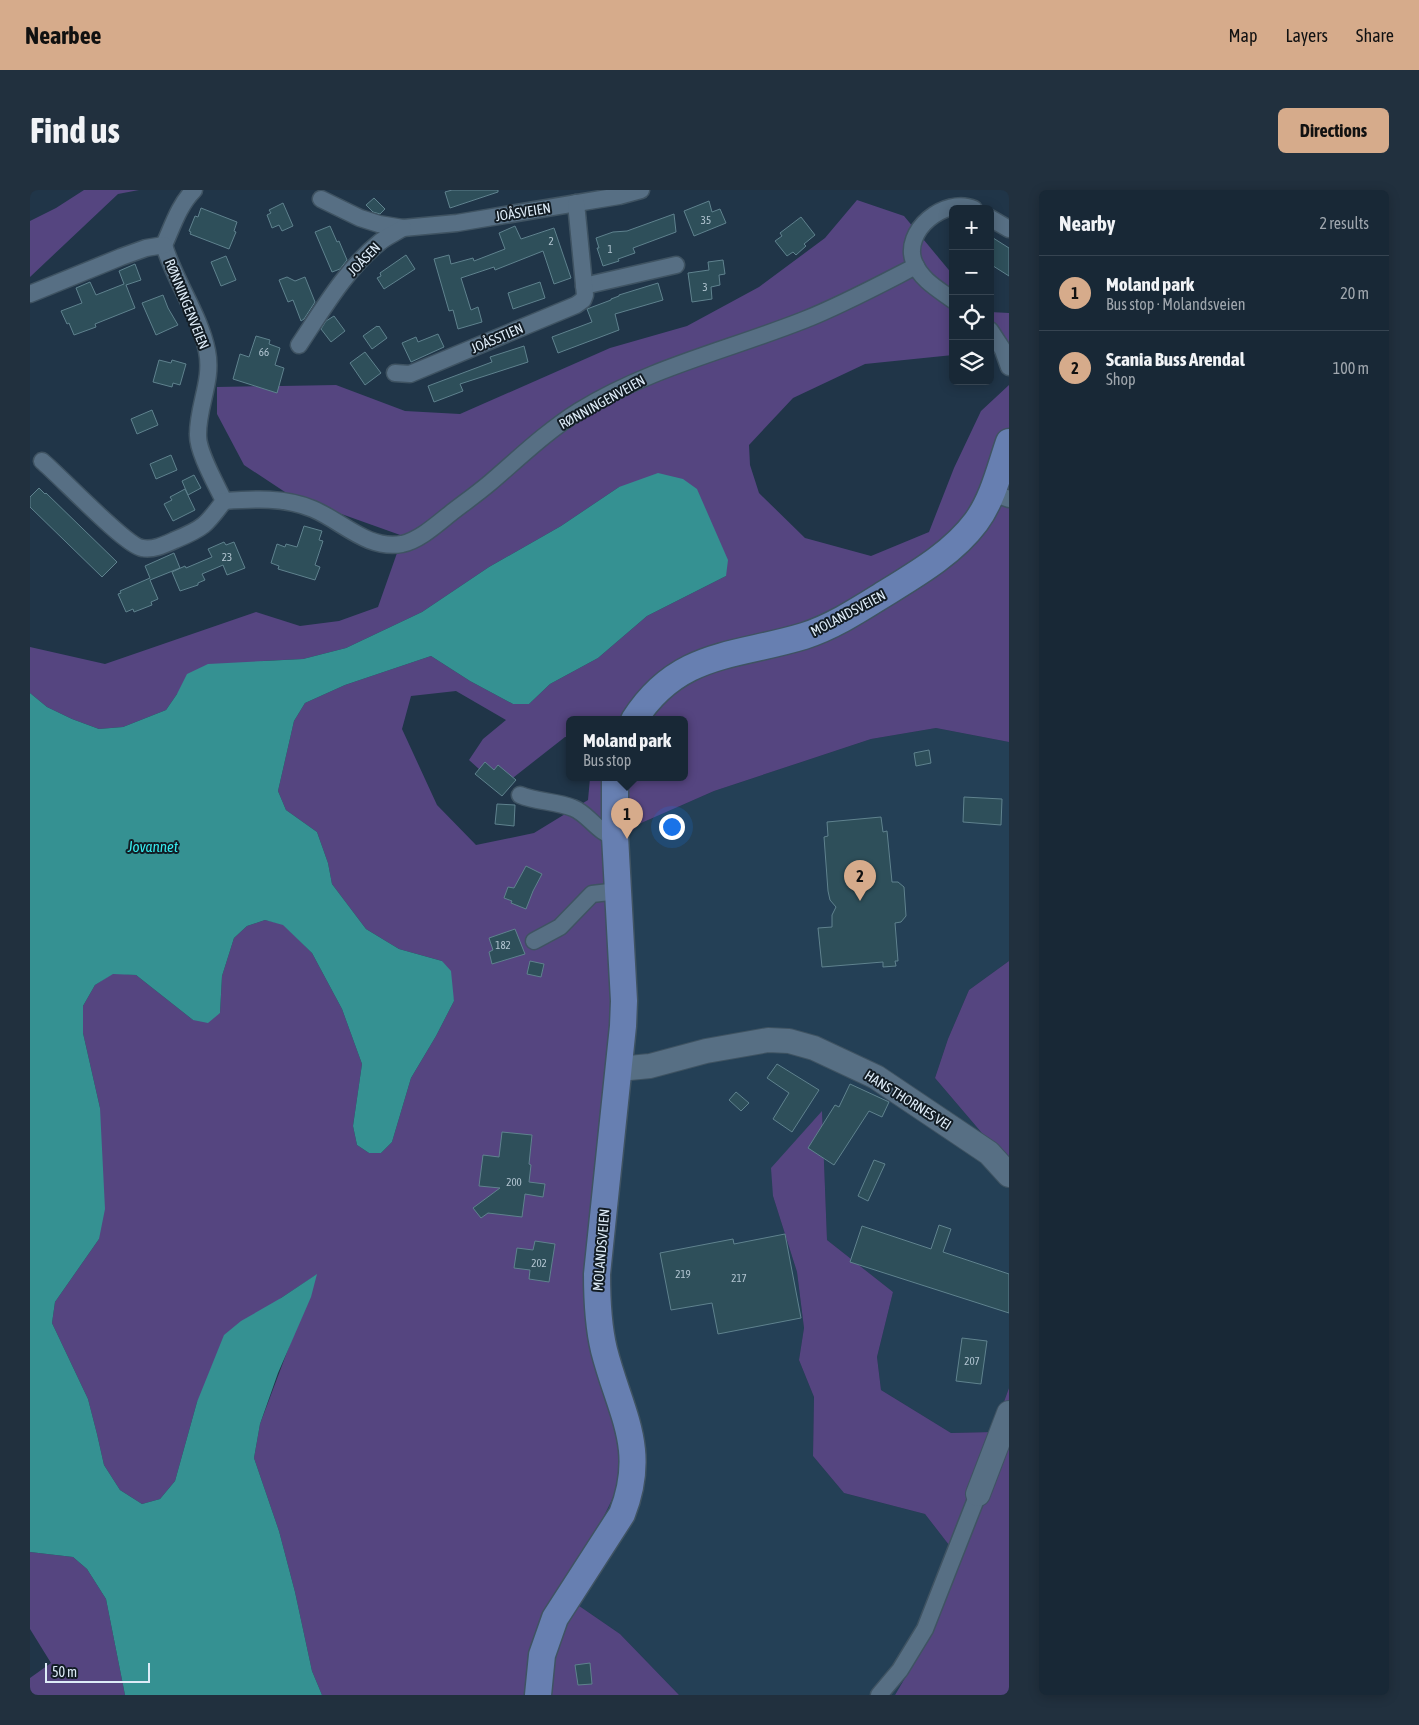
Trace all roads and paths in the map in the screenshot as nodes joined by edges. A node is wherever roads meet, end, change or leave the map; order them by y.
1 (194, 190) edge
2 (641, 190) edge
3 (618, 193) edge
4 (321, 199) dead end
5 (576, 203) junction
6 (949, 207) edge
7 (994, 220) edge
8 (403, 228) junction
9 (1009, 229) edge
10 (164, 245) junction
11 (676, 265) dead end
12 (916, 266) junction
13 (584, 286) junction
14 (30, 294) edge
15 (949, 297) edge
16 (994, 336) edge
17 (299, 345) dead end
18 (1009, 367) edge
19 (395, 374) dead end
20 (1009, 442) edge
21 (42, 461) dead end
22 (1001, 496) edge
23 (224, 501) junction
24 (637, 716) edge
25 (615, 781) edge
26 (520, 794) dead end
27 (615, 836) junction
28 (618, 891) junction
29 (534, 941) dead end
30 (619, 1069) junction
31 (1009, 1175) edge
32 (1009, 1413) edge
33 (978, 1494) joint
34 (538, 1695) edge
35 (879, 1695) edge

1 - 10 street
2 - 3 street, JOÅSVEIEN
3 - 5 street, JOÅSVEIEN
4 - 8 street, JOÅSEN
5 - 8 street, JOÅSVEIEN
5 - 13 street
6 - 12 street
7 - 9 street
8 - 17 street, JOÅSEN
10 - 14 street, RØNNINGENVEIEN
10 - 23 street, RØNNINGENVEIEN
11 - 13 street
12 - 15 street
12 - 23 street, RØNNINGENVEIEN
13 - 19 street, JOÅSSTIEN
16 - 18 street
20 - 22 main road, MOLANDSVEIEN
21 - 23 street
22 - 24 main road, MOLANDSVEIEN
25 - 27 main road, MOLANDSVEIEN
26 - 27 street
27 - 28 main road, MOLANDSVEIEN
28 - 29 street
28 - 30 main road, MOLANDSVEIEN
30 - 31 street, HANS THORNES VEI
30 - 34 main road, MOLANDSVEIEN
32 - 33 street
33 - 35 street

